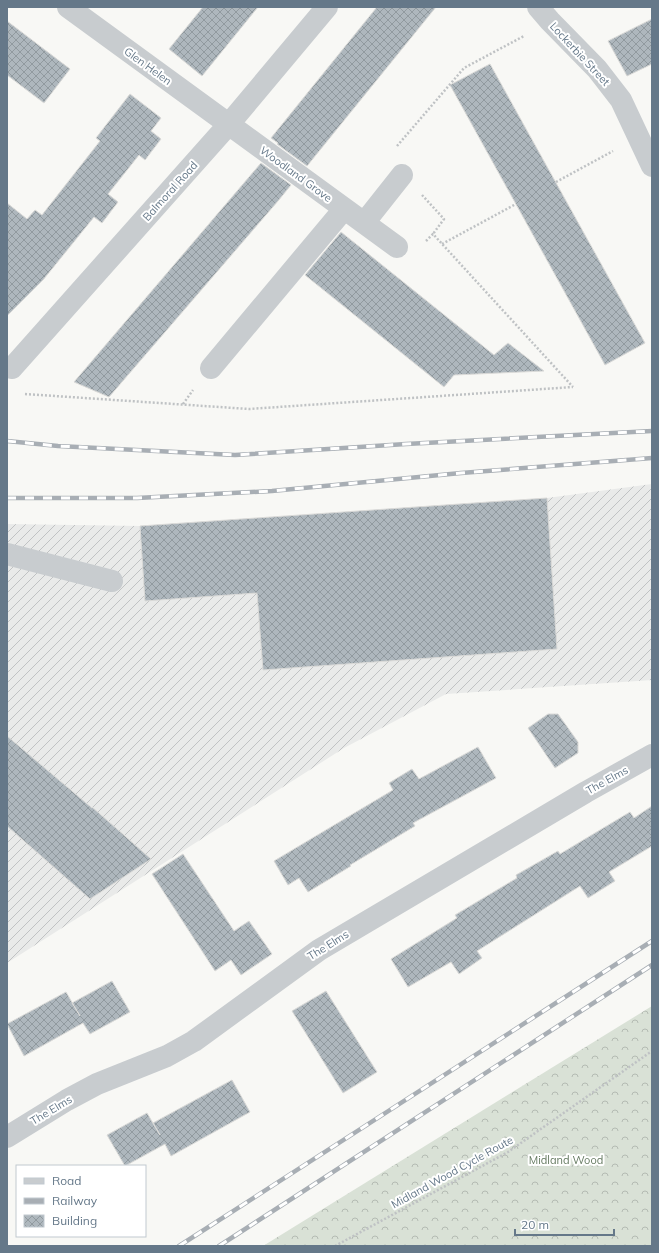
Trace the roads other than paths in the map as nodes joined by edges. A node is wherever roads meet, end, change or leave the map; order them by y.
1 (68, 7) edge
2 (327, 7) edge
3 (544, 14) edge
4 (229, 124) junction
5 (652, 166) edge
6 (402, 175) dead end
7 (344, 209) junction
8 (364, 223) junction
9 (397, 247) road end
10 (9, 367) edge
11 (211, 368) dead end
12 (7, 554) edge
13 (112, 582) dead end
14 (652, 755) edge
15 (7, 1137) edge

1 - 4 street, Glen Helen
2 - 4 street, Balmoral Road
3 - 5 street, Lockerbie Street
4 - 7 street, Woodland Grove
4 - 10 street, Balmoral Road
6 - 8 street
7 - 8 street, Woodland Grove
7 - 11 street
8 - 9 street, Woodland Grove
12 - 13 street
14 - 15 street, The Elms

